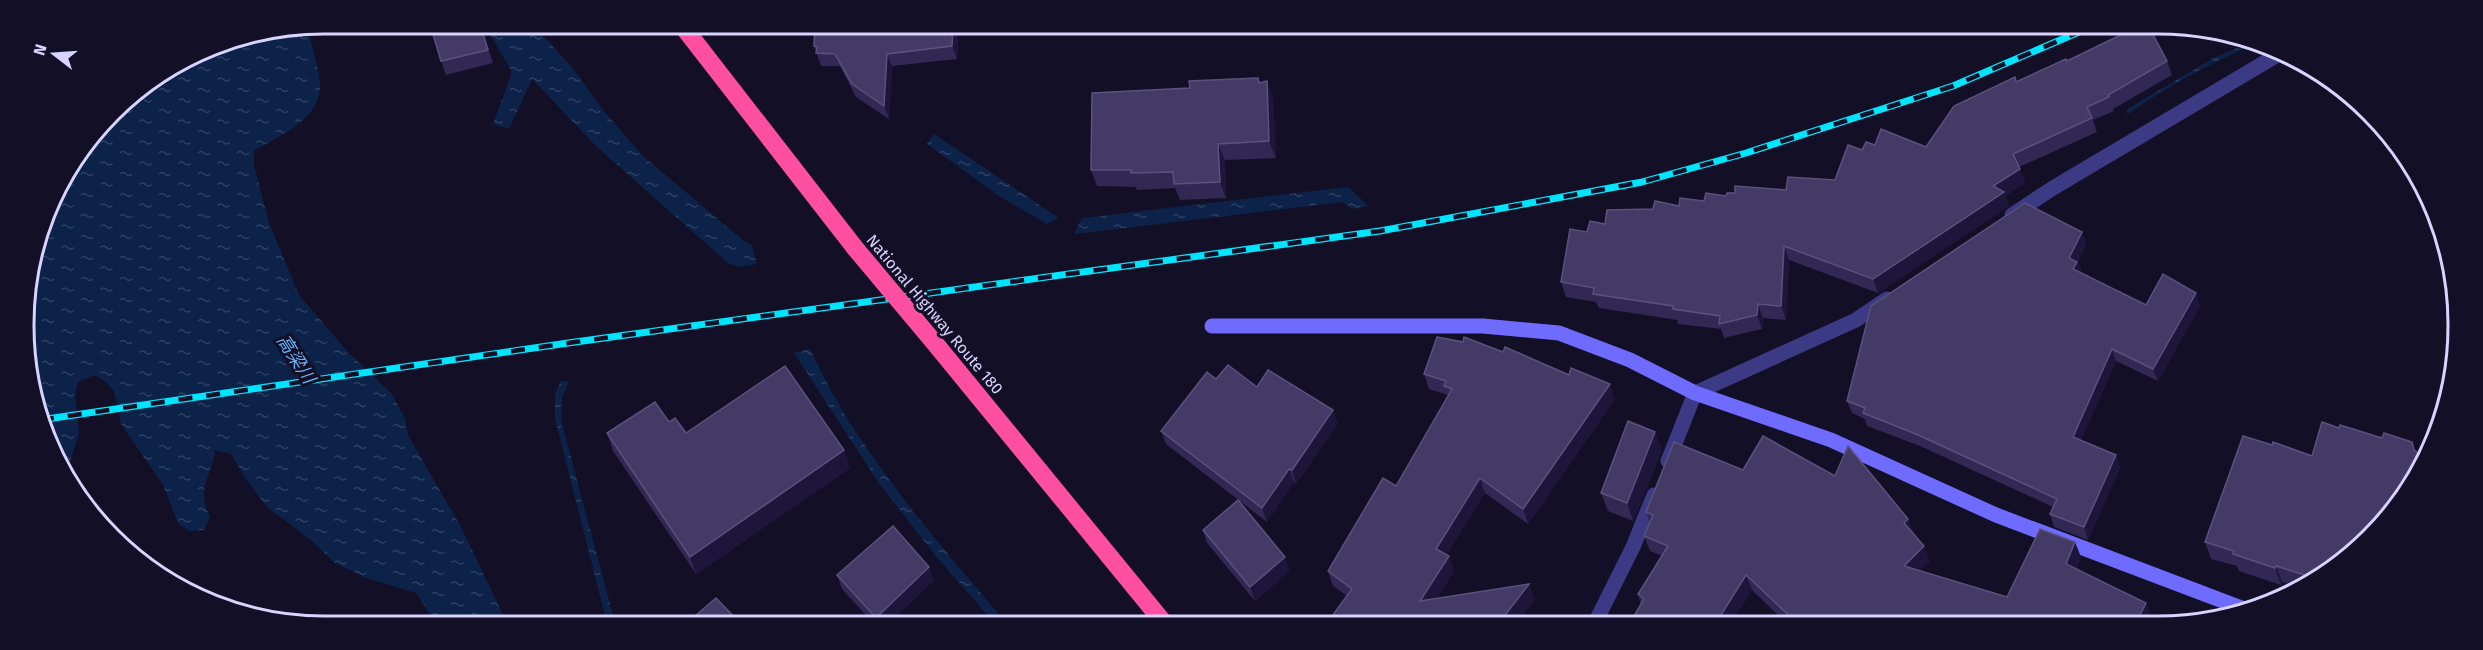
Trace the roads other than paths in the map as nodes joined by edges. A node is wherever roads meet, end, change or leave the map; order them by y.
1 (689, 34) edge
2 (2272, 58) edge
3 (2004, 221) edge
4 (1895, 294) edge
5 (1212, 326) dead end
6 (1695, 393) junction
7 (2228, 607) edge
8 (1158, 616) edge
9 (1598, 616) edge

1 - 8 highway, National Highway Route 180, bridge
2 - 3 street
4 - 6 street
5 - 6 street
6 - 7 street
6 - 9 street

